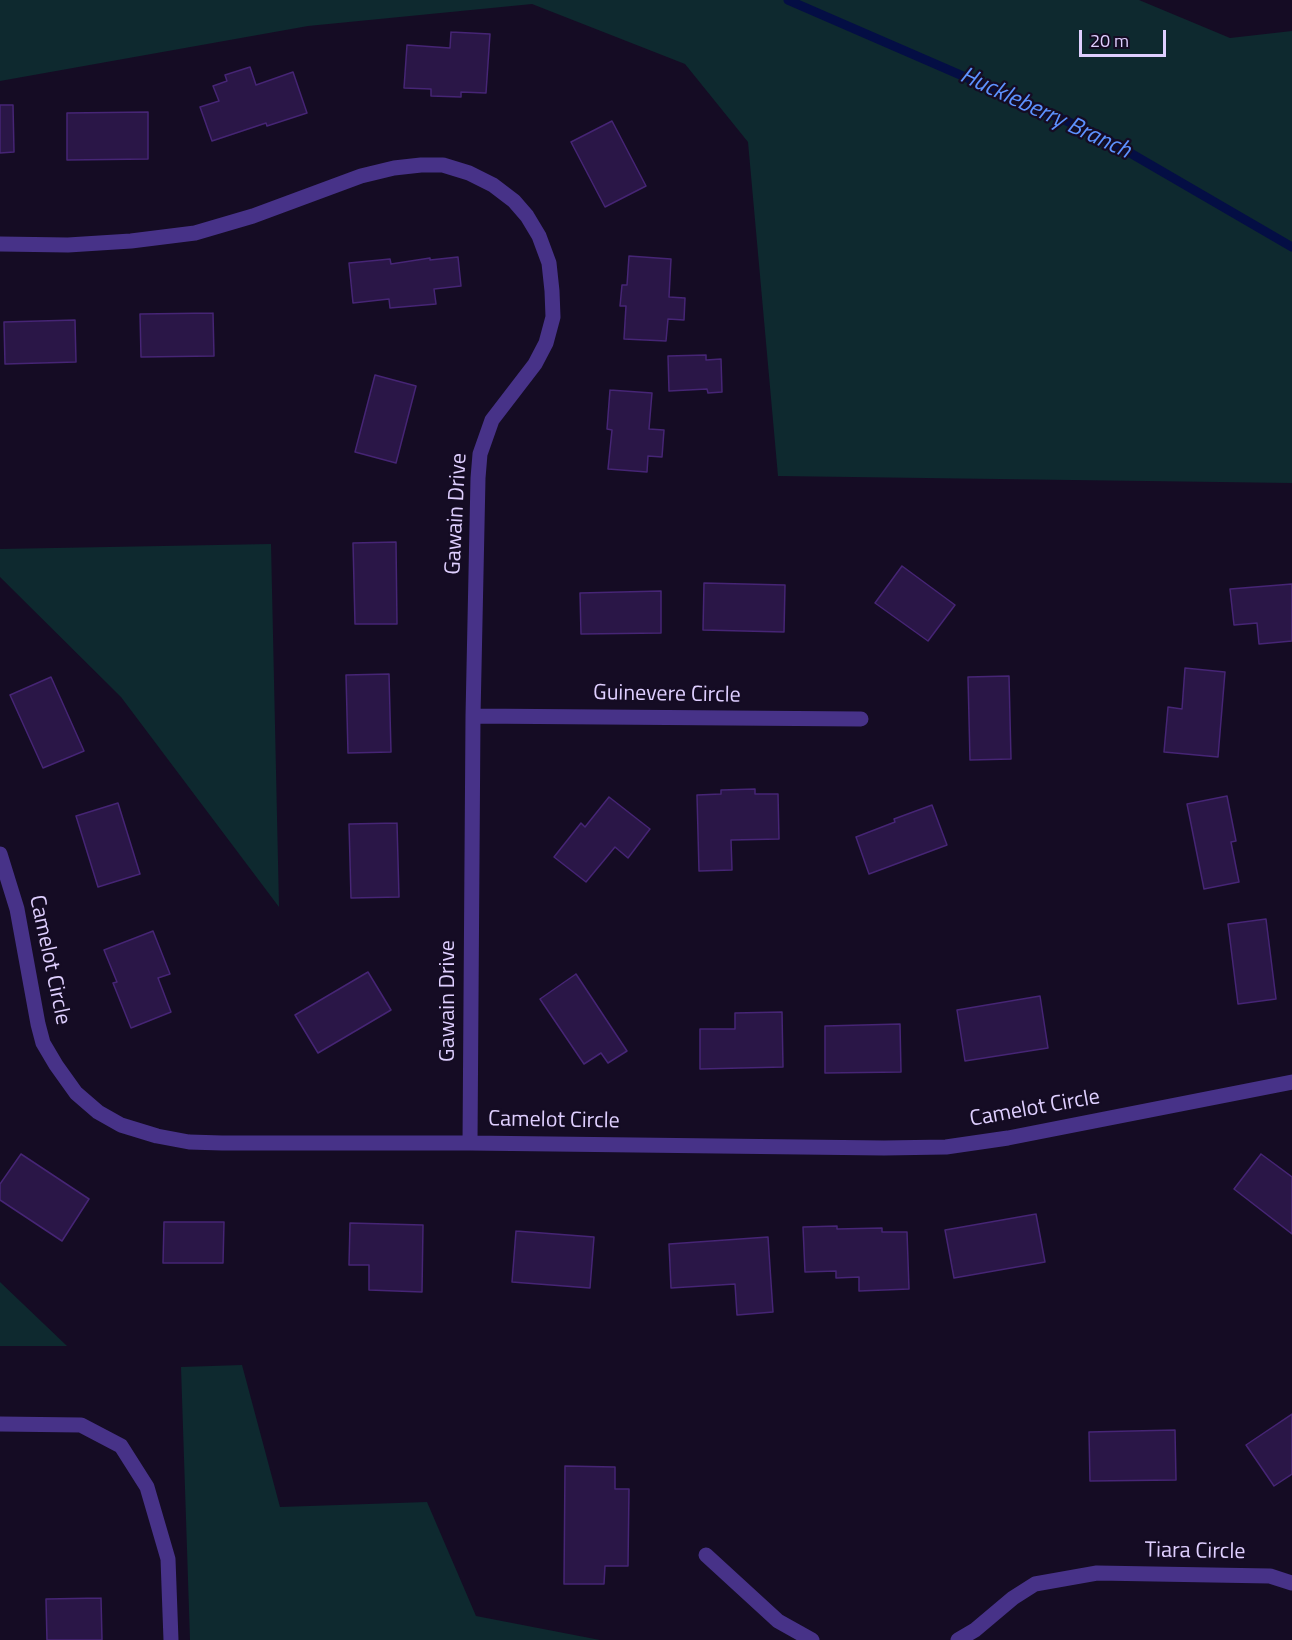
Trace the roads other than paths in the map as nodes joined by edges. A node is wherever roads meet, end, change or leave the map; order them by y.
1 (0, 244) edge
2 (473, 716) junction
3 (861, 719) dead end
4 (0, 854) edge
5 (1292, 1082) edge
6 (470, 1143) junction
7 (0, 1424) edge
8 (706, 1554) dead end
9 (1292, 1583) edge
10 (171, 1640) edge
11 (812, 1640) edge
12 (958, 1640) edge

1 - 2 street, Gawain Drive
2 - 3 street, Guinevere Circle
2 - 6 street, Gawain Drive
4 - 6 street, Camelot Circle
5 - 6 street, Camelot Circle
7 - 10 street
8 - 11 street
9 - 12 street, Tiara Circle

